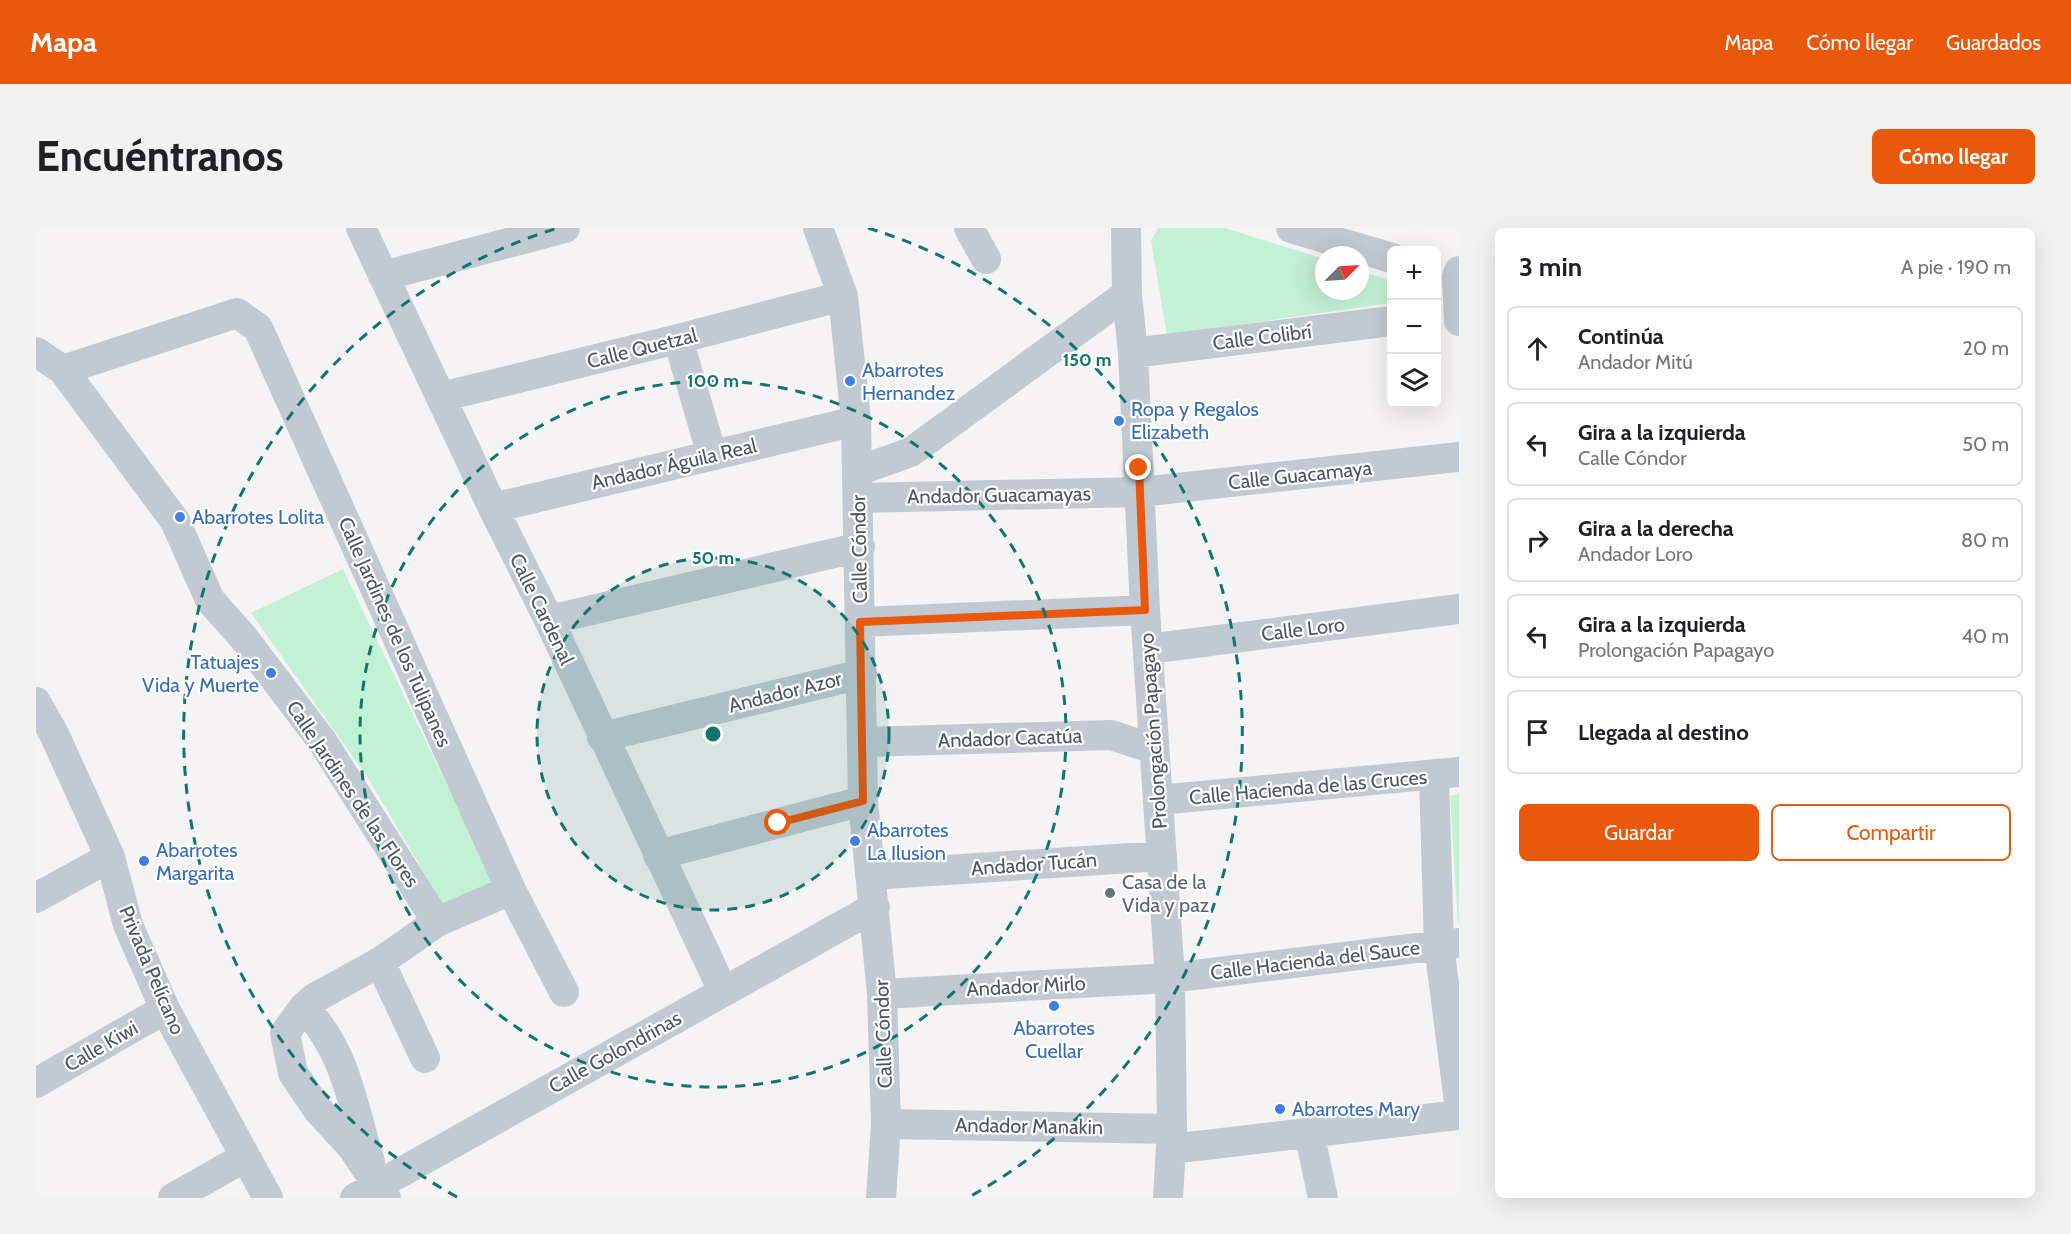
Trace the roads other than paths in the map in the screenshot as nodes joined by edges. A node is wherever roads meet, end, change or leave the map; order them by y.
1 (361, 228) edge
2 (566, 228) edge
3 (818, 228) edge
4 (1126, 228) edge
5 (1291, 228) edge
6 (970, 229) edge
7 (1387, 257) edge
8 (986, 259) dead end
9 (1453, 274) edge
10 (383, 276) junction
11 (1127, 294) junction
12 (843, 296) junction
13 (1451, 316) edge
14 (1387, 322) edge
15 (678, 339) junction
16 (36, 352) edge
17 (1134, 353) junction
18 (63, 370) junction
19 (441, 397) junction
20 (856, 421) junction
21 (712, 455) junction
22 (1459, 457) edge
23 (858, 484) junction
24 (1140, 492) junction
25 (493, 508) junction
26 (860, 547) junction
27 (1459, 609) edge
28 (1145, 610) junction
29 (549, 620) junction
30 (860, 622) junction
31 (1148, 648) junction
32 (862, 674) junction
33 (36, 702) edge
34 (602, 737) junction
35 (863, 742) junction
36 (1154, 749) junction
37 (1446, 774) edge
38 (1158, 800) junction
39 (863, 801) junction
40 (658, 855) junction
41 (1162, 856) junction
42 (110, 857) junction
43 (870, 875) junction
44 (511, 890) junction
45 (36, 898) edge
46 (875, 907) junction
47 (437, 922) junction
48 (1449, 944) edge
49 (380, 962) junction
50 (1170, 978) junction
51 (723, 991) junction
52 (564, 992) dead end
53 (882, 994) junction
54 (304, 1006) junction
55 (165, 1009) junction
56 (425, 1058) dead end
57 (40, 1073) edge
58 (1459, 1102) edge
59 (1459, 1115) edge
60 (886, 1124) junction
61 (1308, 1132) junction
62 (1172, 1139) junction
63 (245, 1157) junction
64 (373, 1194) edge
65 (173, 1198) edge
66 (268, 1198) edge
67 (881, 1198) edge
68 (1168, 1198) edge
69 (1323, 1198) edge

1 - 10 street, Calle Cardenal
2 - 10 street
3 - 12 street, Calle Cóndor
4 - 11 street, Prolongación Papagayo
5 - 7 street
6 - 8 street
9 - 13 street
10 - 19 street, Calle Cardenal
11 - 17 street, Prolongación Papagayo
11 - 23 street
12 - 15 street, Calle Quetzal
12 - 20 street, Calle Cóndor
14 - 17 street, Calle Colibrí
15 - 19 street, Calle Quetzal
15 - 21 street
16 - 18 street, Calle Jardines de las Flores
17 - 24 street, Prolongación Papagayo
18 - 44 street, Calle Jardines de los Tulipanes
18 - 47 street, Calle Jardines de las Flores
19 - 25 street, Calle Cardenal
20 - 21 street, Andador Águila Real
20 - 23 street, Calle Cóndor
21 - 25 street, Andador Águila Real
22 - 24 street, Calle Guacamaya
23 - 24 street, Andador Guacamayas
23 - 26 street, Calle Cóndor
24 - 28 street, Prolongación Papagayo
25 - 29 street, Calle Cardenal
26 - 29 street
26 - 30 street, Calle Cóndor
27 - 31 street, Calle Loro
28 - 30 street
28 - 31 street, Prolongación Papagayo
29 - 34 street, Calle Cardenal
30 - 32 street, Calle Cóndor
31 - 36 street, Prolongación Papagayo
32 - 34 street, Andador Azor
32 - 35 street, Calle Cóndor
33 - 42 street, Privada Pelícano
34 - 40 street, Calle Cardenal
35 - 36 street, Andador Cacatúa
35 - 39 street, Calle Cóndor
36 - 38 street, Prolongación Papagayo
37 - 38 street, Calle Hacienda de las Cruces
37 - 48 street
38 - 41 street, Prolongación Papagayo
39 - 40 street
39 - 43 street, Calle Cóndor
40 - 51 street, Calle Cardenal
41 - 43 street, Andador Tucán
41 - 50 street, Prolongación Papagayo
42 - 45 street
42 - 55 street, Privada Pelícano
43 - 46 street, Calle Cóndor
44 - 47 street
44 - 52 street, Calle Jardines de los Tulipanes
46 - 51 street, Calle Golondrinas
46 - 53 street, Calle Cóndor
47 - 49 street
48 - 50 street, Calle Hacienda del Sauce
48 - 58 street
49 - 54 street
49 - 56 street
50 - 53 street, Andador Mirlo
50 - 62 street, Prolongación Papagayo
51 - 64 street, Calle Golondrinas
53 - 60 street, Calle Cóndor
54 - 64 street
54 - 64 street
55 - 57 street, Calle Kiwi
55 - 63 street, Privada Pelícano
59 - 61 street, Andador Manakin
60 - 62 street, Andador Manakin
60 - 67 street, Calle Cóndor
61 - 62 street, Andador Manakin
61 - 69 street
62 - 68 street, Prolongación Papagayo
63 - 65 street
63 - 66 street, Privada Pelícano

